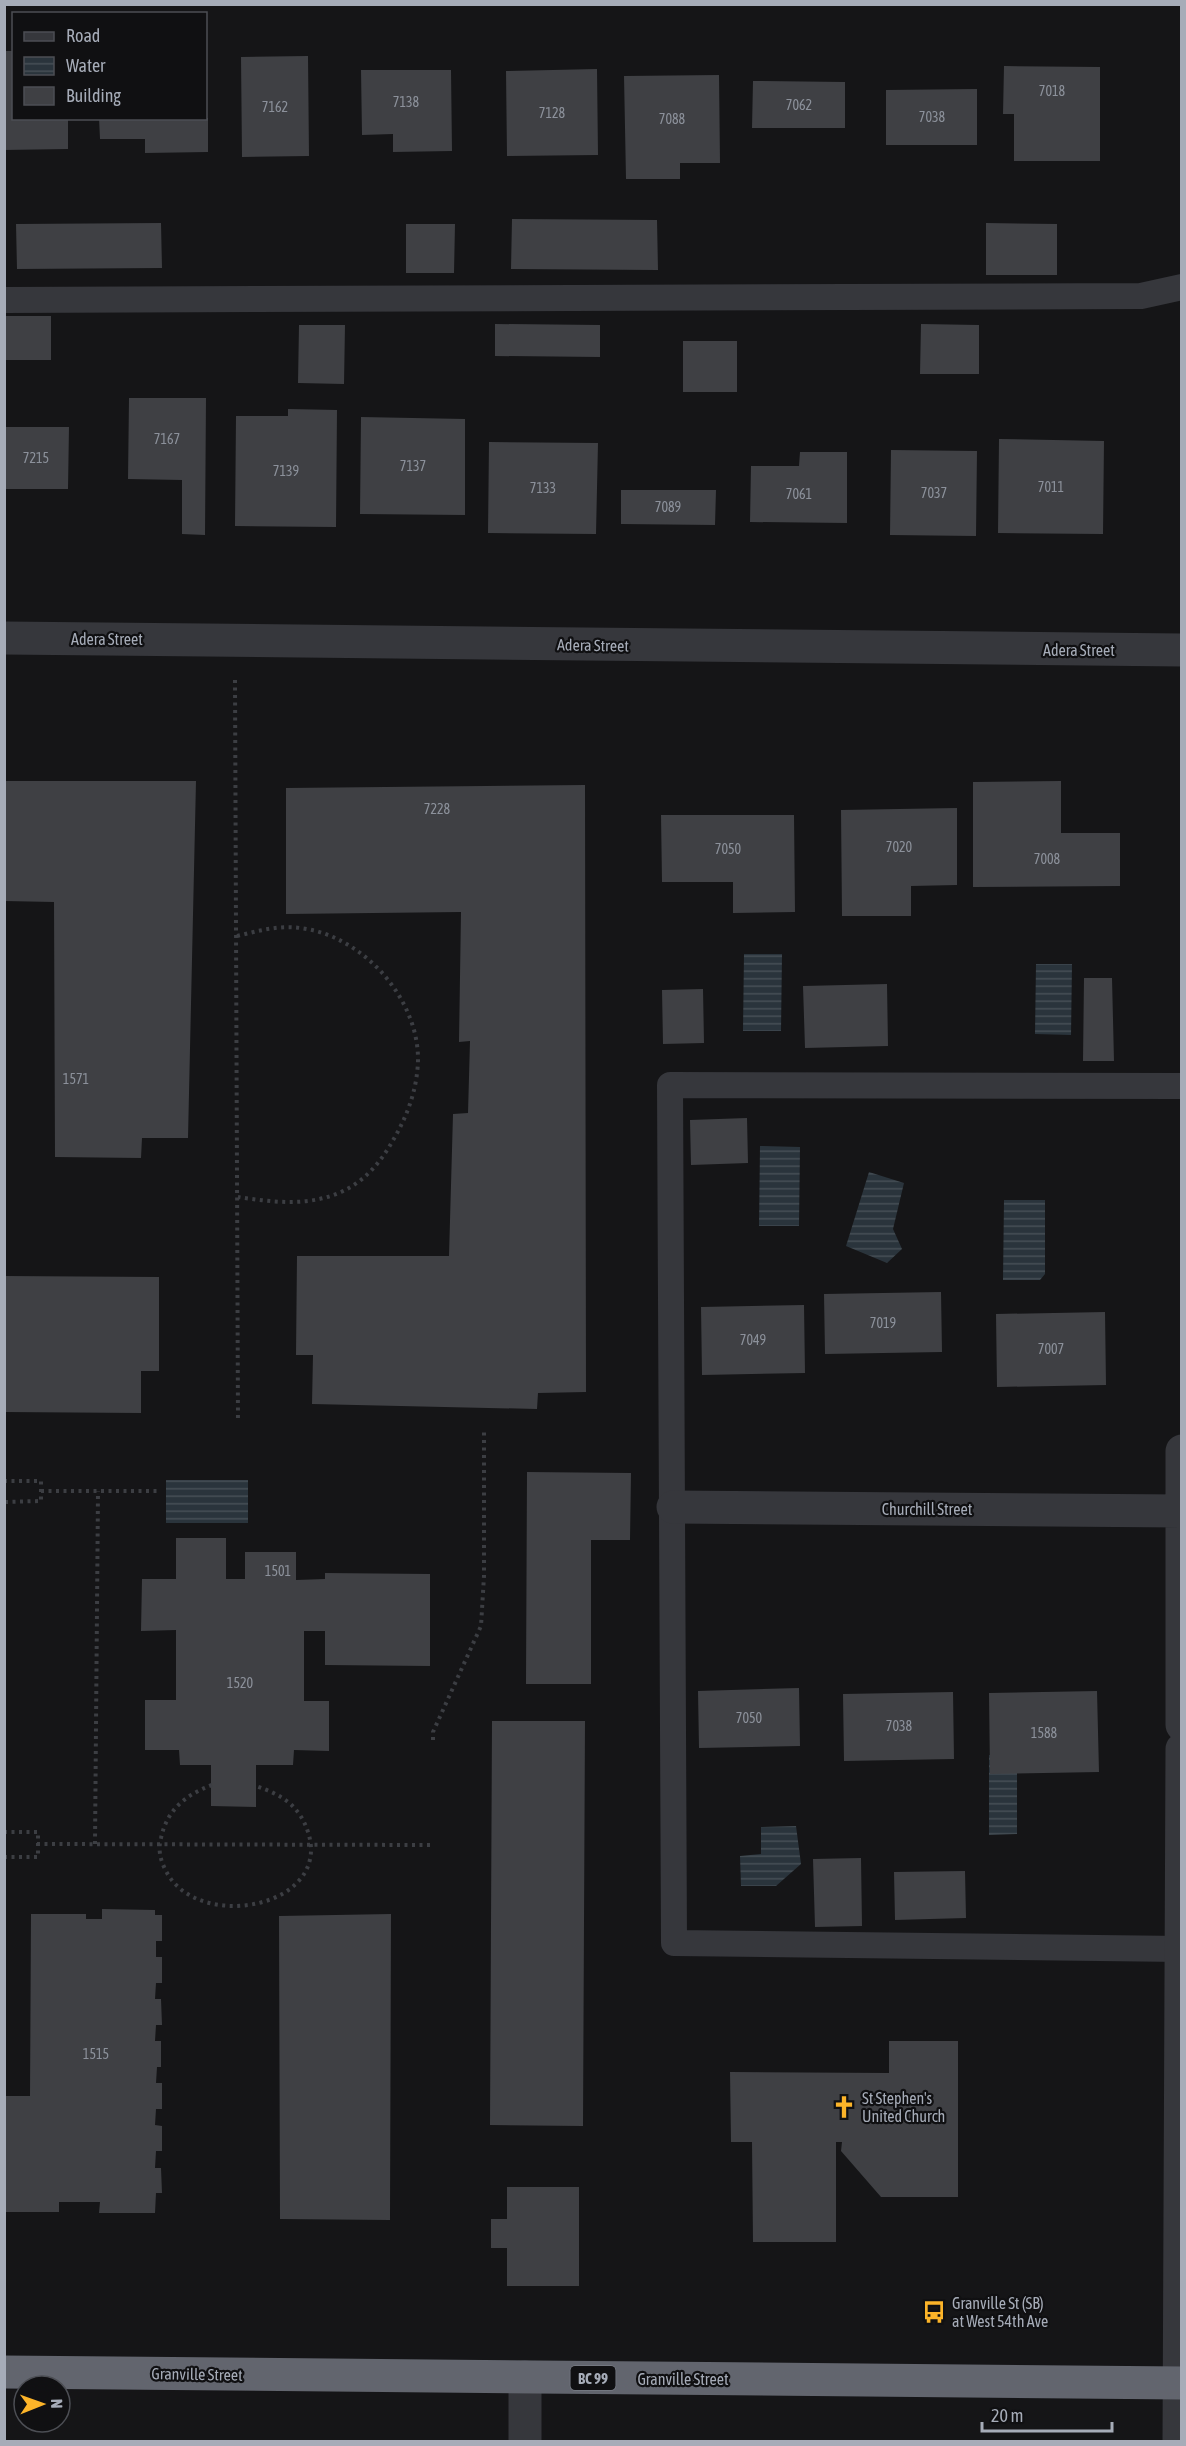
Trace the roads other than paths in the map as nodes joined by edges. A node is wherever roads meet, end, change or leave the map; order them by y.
1 (1182, 287) edge
2 (4, 300) edge
3 (4, 638) edge
4 (1182, 650) edge
5 (1182, 1086) edge
6 (1182, 1451) edge
7 (673, 1508) junction
8 (1181, 1511) edge
9 (1182, 1725) edge
10 (1182, 1749) edge
11 (1181, 1949) edge
12 (4, 2372) edge
13 (525, 2377) junction
14 (1180, 2382) edge
15 (525, 2442) edge
16 (1179, 2442) edge

1 - 2 lane
3 - 4 street, Adera Street
5 - 7 lane
6 - 8 street
7 - 8 street, Churchill Street
7 - 11 lane
8 - 9 street
10 - 11 street
11 - 14 street
12 - 13 highway, Granville Street / BC 99
13 - 14 highway, Granville Street / BC 99
13 - 15 street
14 - 16 street

